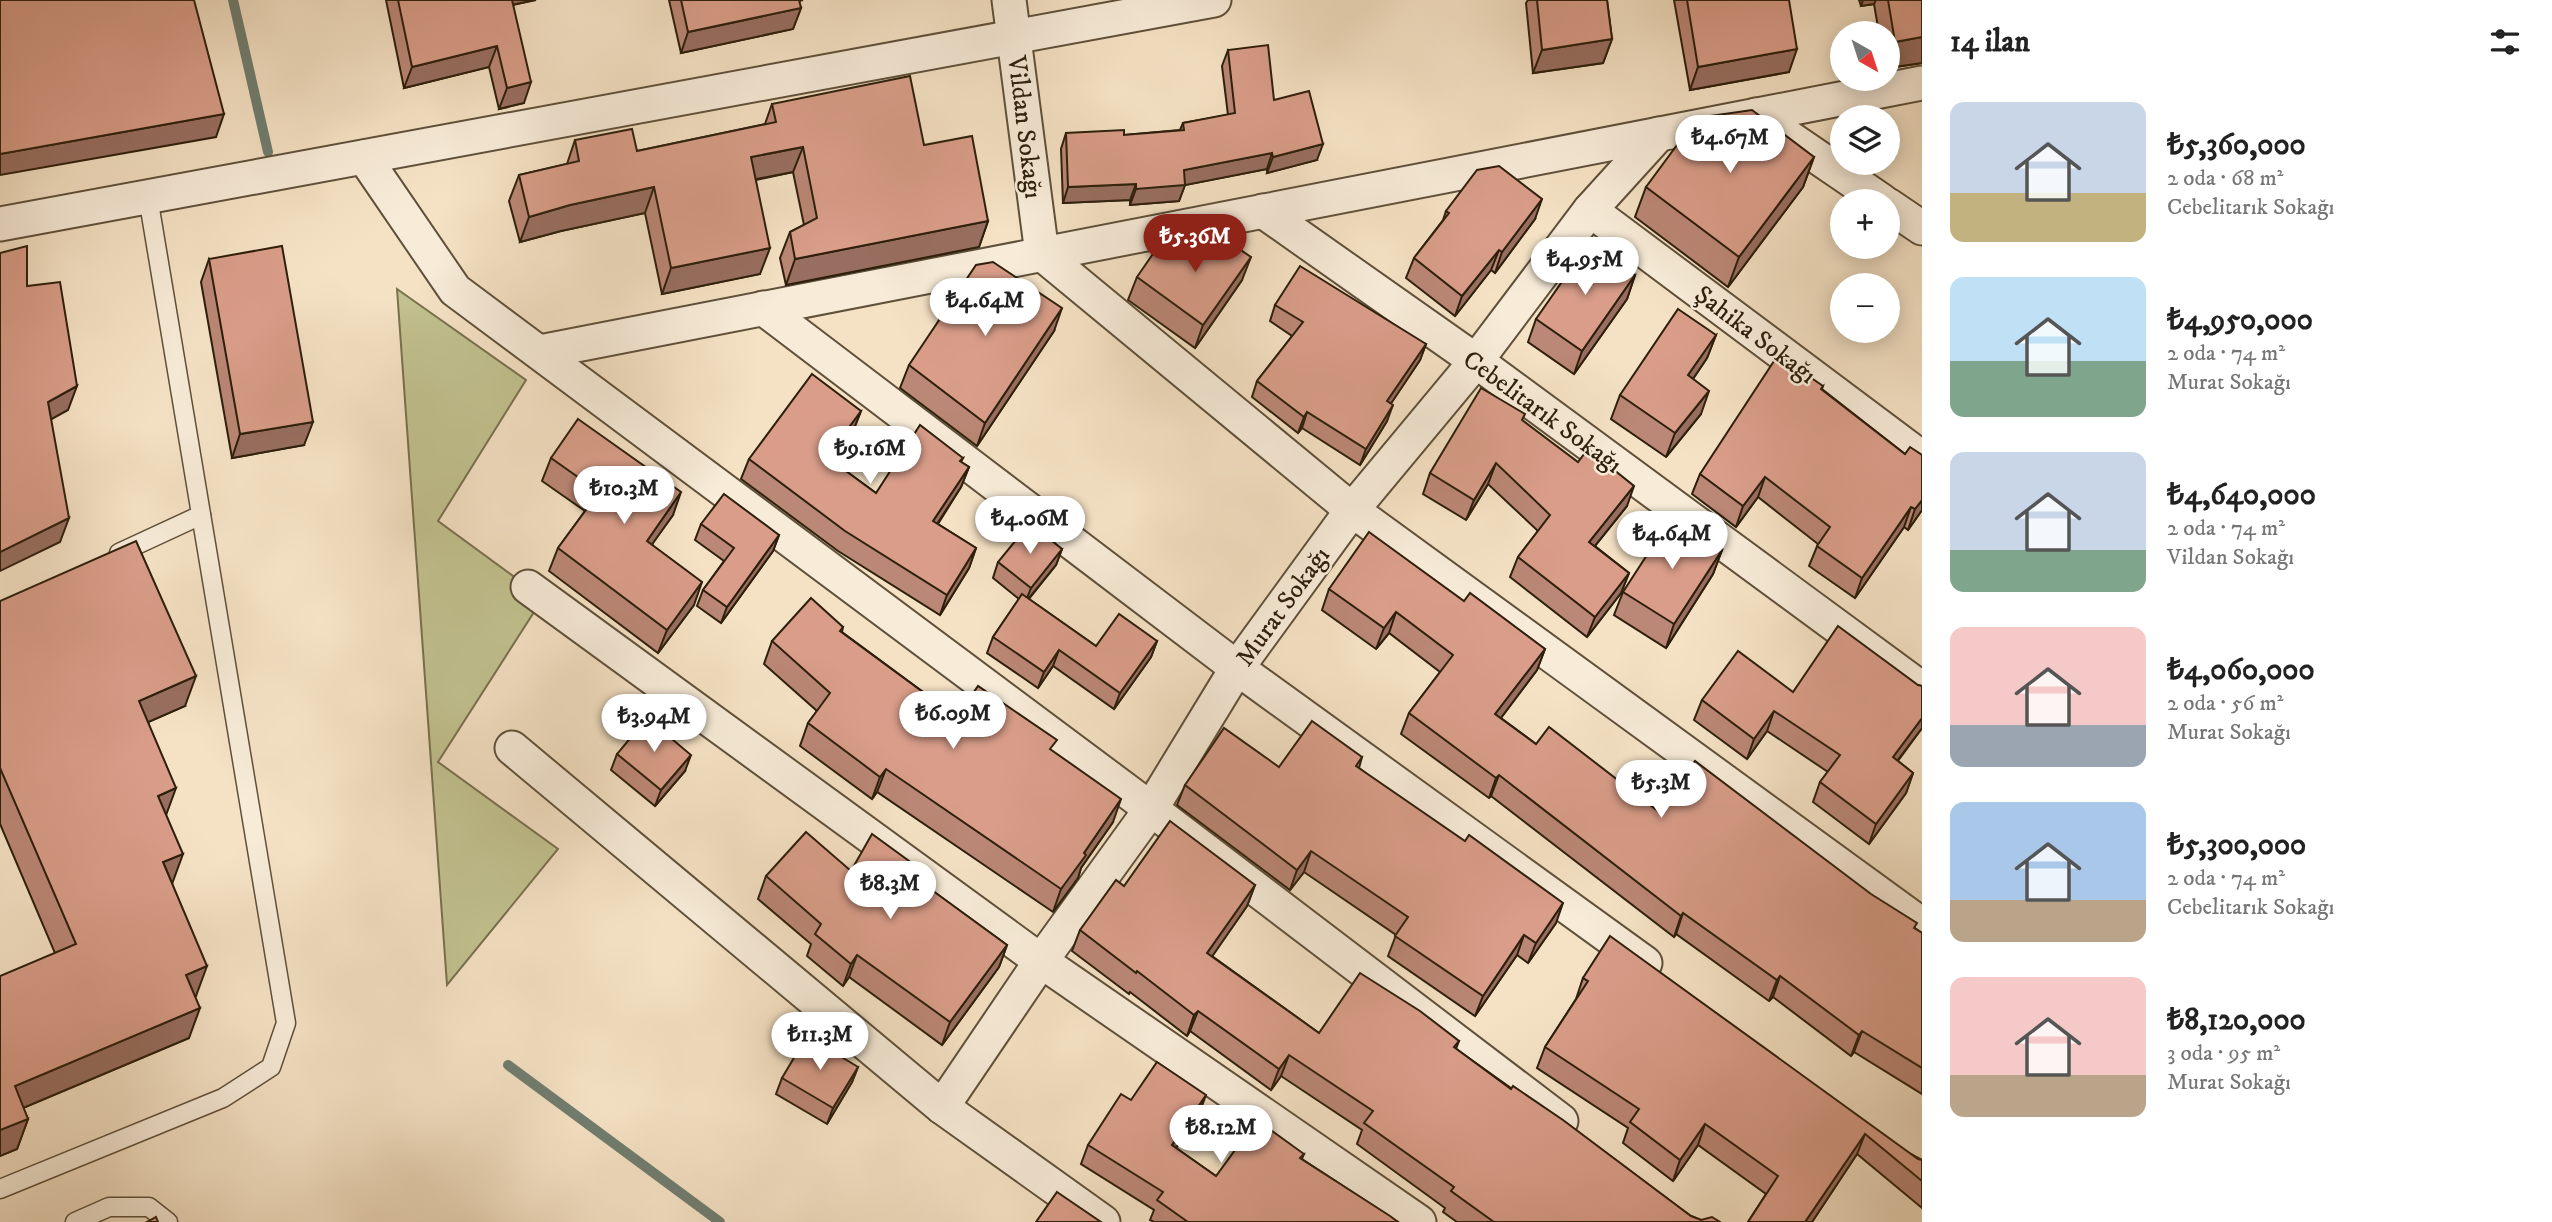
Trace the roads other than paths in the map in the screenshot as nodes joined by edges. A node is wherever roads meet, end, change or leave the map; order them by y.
1 (1009, 0) edge
2 (1214, 0) edge
3 (1015, 37) junction
4 (1922, 83) edge
5 (1756, 115) junction
6 (1659, 134) junction
7 (364, 157) junction
8 (1864, 189) edge
9 (148, 197) junction
10 (1590, 210) junction
11 (1264, 211) junction
12 (1900, 213) edge
13 (0, 224) edge
14 (1922, 228) edge
15 (1042, 254) junction
16 (763, 308) junction
17 (540, 352) junction
18 (1476, 361) junction
19 (1922, 458) edge
20 (1352, 510) junction
21 (201, 515) junction
22 (101, 562) edge
23 (528, 587) dead end
24 (1237, 668) junction
25 (1922, 689) edge
26 (512, 748) dead end
27 (1151, 809) junction
28 (1922, 925) edge
29 (1041, 961) junction
30 (1675, 985) edge
31 (942, 1107) junction
32 (1587, 1140) edge
33 (0, 1189) edge
34 (75, 1222) edge
35 (168, 1222) edge
36 (1103, 1222) edge
37 (1419, 1222) edge

1 - 3 street, Vildan Sokağı
2 - 3 street
3 - 7 street
3 - 15 street, Vildan Sokağı
4 - 5 street
5 - 6 street
5 - 8 street
6 - 10 street, Murat Sokağı
6 - 11 street
7 - 9 street
7 - 17 street
9 - 13 street
9 - 21 lane
10 - 18 street, Murat Sokağı
10 - 19 street, Şahika Sokağı
11 - 15 street
11 - 18 street, Cebelitarık Sokağı
12 - 14 street
15 - 16 street
15 - 20 street
16 - 17 street
16 - 24 street
17 - 27 street
18 - 20 street, Murat Sokağı
18 - 25 street, Cebelitarık Sokağı
20 - 24 street, Murat Sokağı
20 - 28 street
21 - 22 lane
21 - 33 lane
23 - 29 street
24 - 27 street, Murat Sokağı
24 - 30 street
26 - 31 street
27 - 29 street, Murat Sokağı
27 - 32 street
29 - 31 street, Murat Sokağı
29 - 37 street
31 - 36 street
34 - 35 lane

